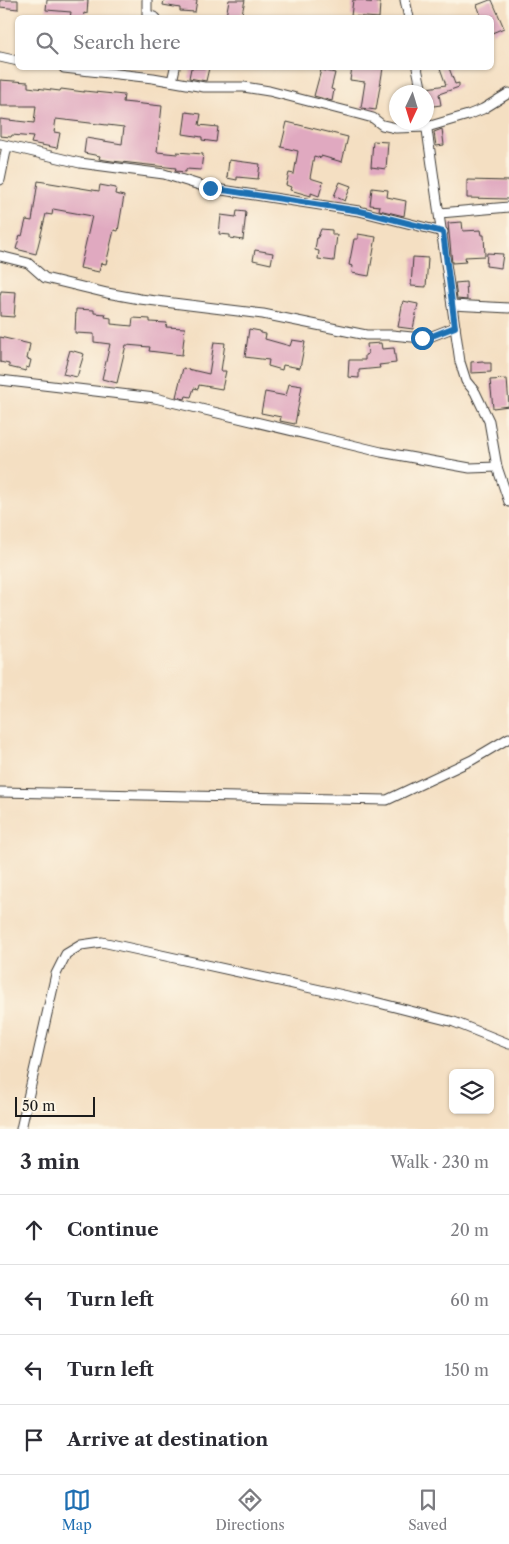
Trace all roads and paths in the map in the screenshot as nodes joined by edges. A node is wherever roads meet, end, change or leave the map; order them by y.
1 (147, 0) edge
2 (405, 0) edge
3 (149, 15) edge
4 (408, 15) edge
5 (0, 58) edge
6 (15, 60) edge
7 (82, 70) edge
8 (174, 70) edge
9 (417, 70) edge
10 (172, 82) junction
11 (421, 85) edge
12 (509, 93) edge
13 (434, 123) edge
14 (389, 126) edge
15 (428, 130) edge
16 (3, 145) edge
17 (0, 180) edge
18 (509, 207) edge
19 (440, 213) junction
20 (443, 232) junction
21 (0, 256) edge
22 (452, 305) junction
23 (509, 308) edge
24 (455, 327) junction
25 (0, 380) edge
26 (497, 467) junction
27 (509, 502) edge
28 (509, 738) edge
29 (0, 792) edge
30 (509, 1044) edge
31 (21, 1129) edge

1 - 3 street
2 - 4 street
5 - 6 street
7 - 10 street
8 - 10 street
9 - 11 street
10 - 14 street
12 - 13 street
15 - 19 street
16 - 17 street
16 - 20 street
18 - 19 street
19 - 20 street
20 - 22 street
21 - 24 street
22 - 23 street
22 - 24 street
24 - 26 street
25 - 26 street
26 - 27 street
28 - 29 street
30 - 31 street

